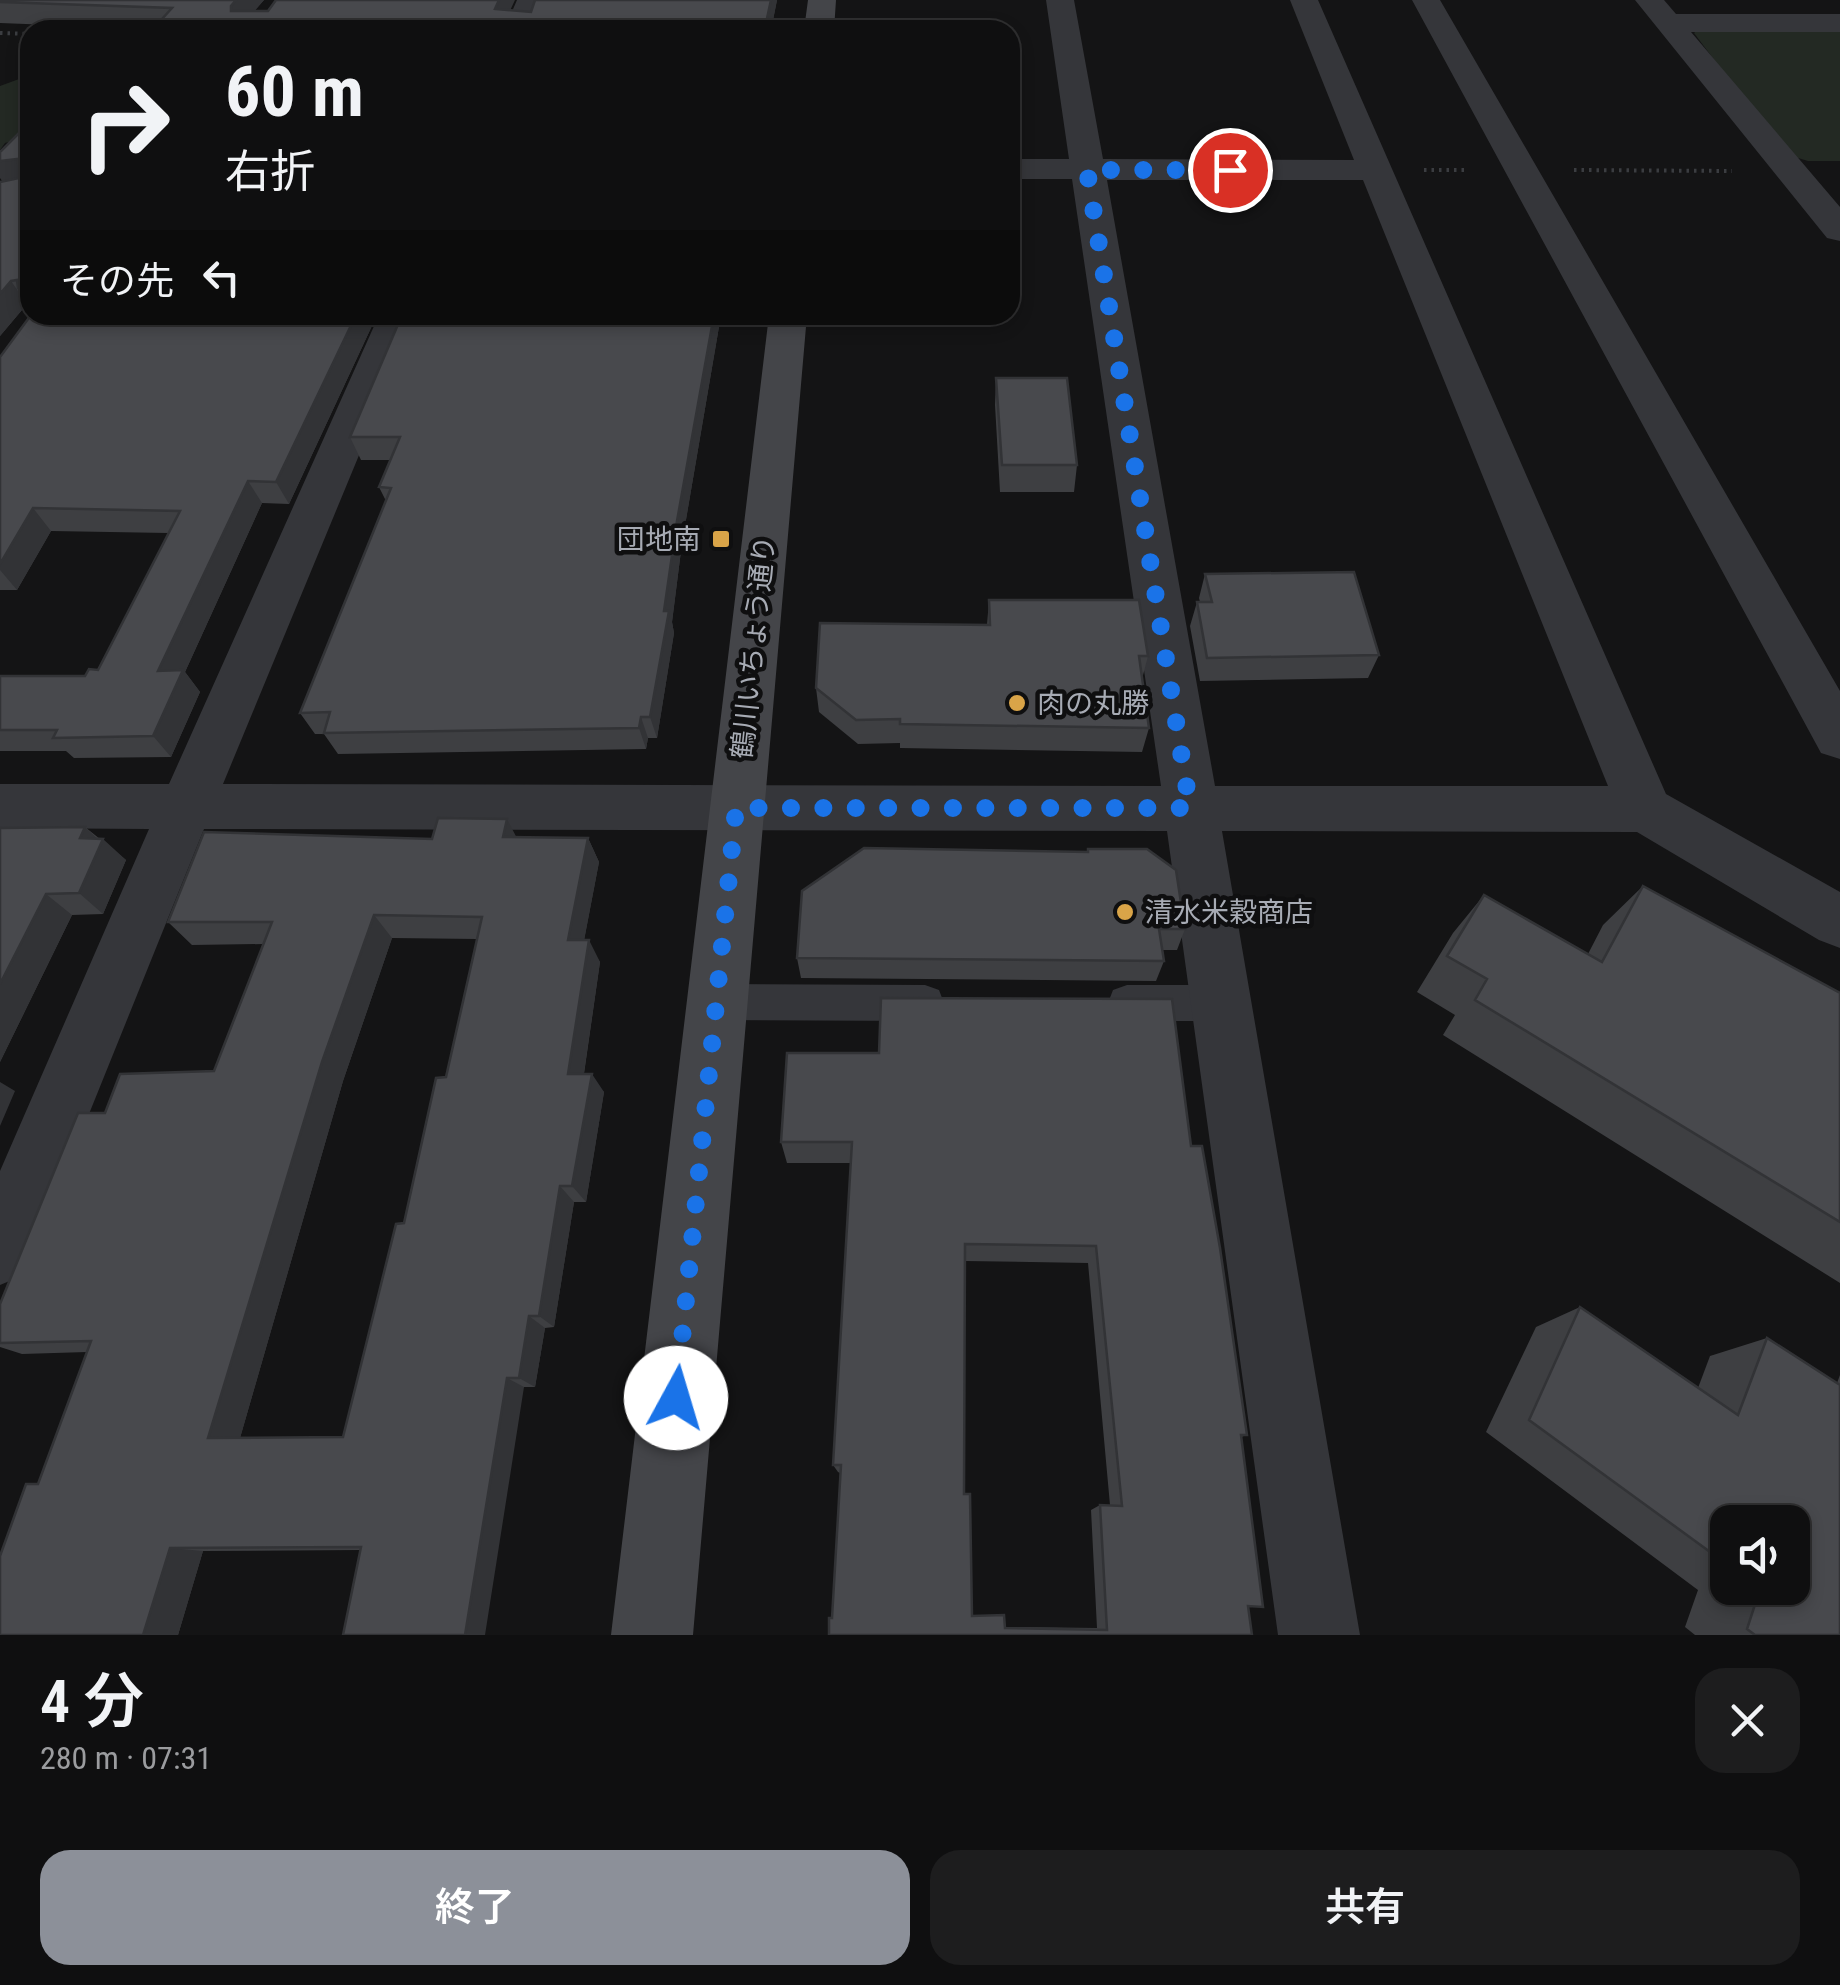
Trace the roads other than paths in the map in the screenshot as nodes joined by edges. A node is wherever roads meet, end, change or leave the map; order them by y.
1 (1060, 0) edge
2 (1304, 0) edge
3 (1426, 0) edge
4 (1658, 12) edge
5 (1840, 23) edge
6 (1020, 169) edge
7 (1087, 170) junction
8 (1373, 170) junction
9 (1840, 171) edge
10 (1794, 172) junction
11 (1840, 230) edge
12 (394, 325) edge
13 (787, 325) edge
14 (1840, 738) edge
15 (0, 806) edge
16 (186, 806) junction
17 (736, 808) junction
18 (1190, 808) junction
19 (1645, 809) junction
20 (1840, 922) edge
21 (716, 1002) junction
22 (970, 1003) edge
23 (1086, 1003) edge
24 (1221, 1003) junction
25 (0, 1251) edge
26 (652, 1635) edge
27 (1319, 1635) edge

1 - 7 street
2 - 8 street
3 - 14 street
4 - 5 street
4 - 10 street
6 - 7 street
7 - 8 street
7 - 18 street
8 - 19 street
9 - 10 street
10 - 11 street
12 - 16 street
13 - 17 street, 鶴川いちょう通り
15 - 16 street
16 - 17 street
16 - 25 street
17 - 18 street
17 - 21 street, 鶴川いちょう通り
18 - 19 street
18 - 24 street
19 - 20 street
21 - 22 lane
21 - 26 street, 鶴川いちょう通り
23 - 24 lane
24 - 27 street

